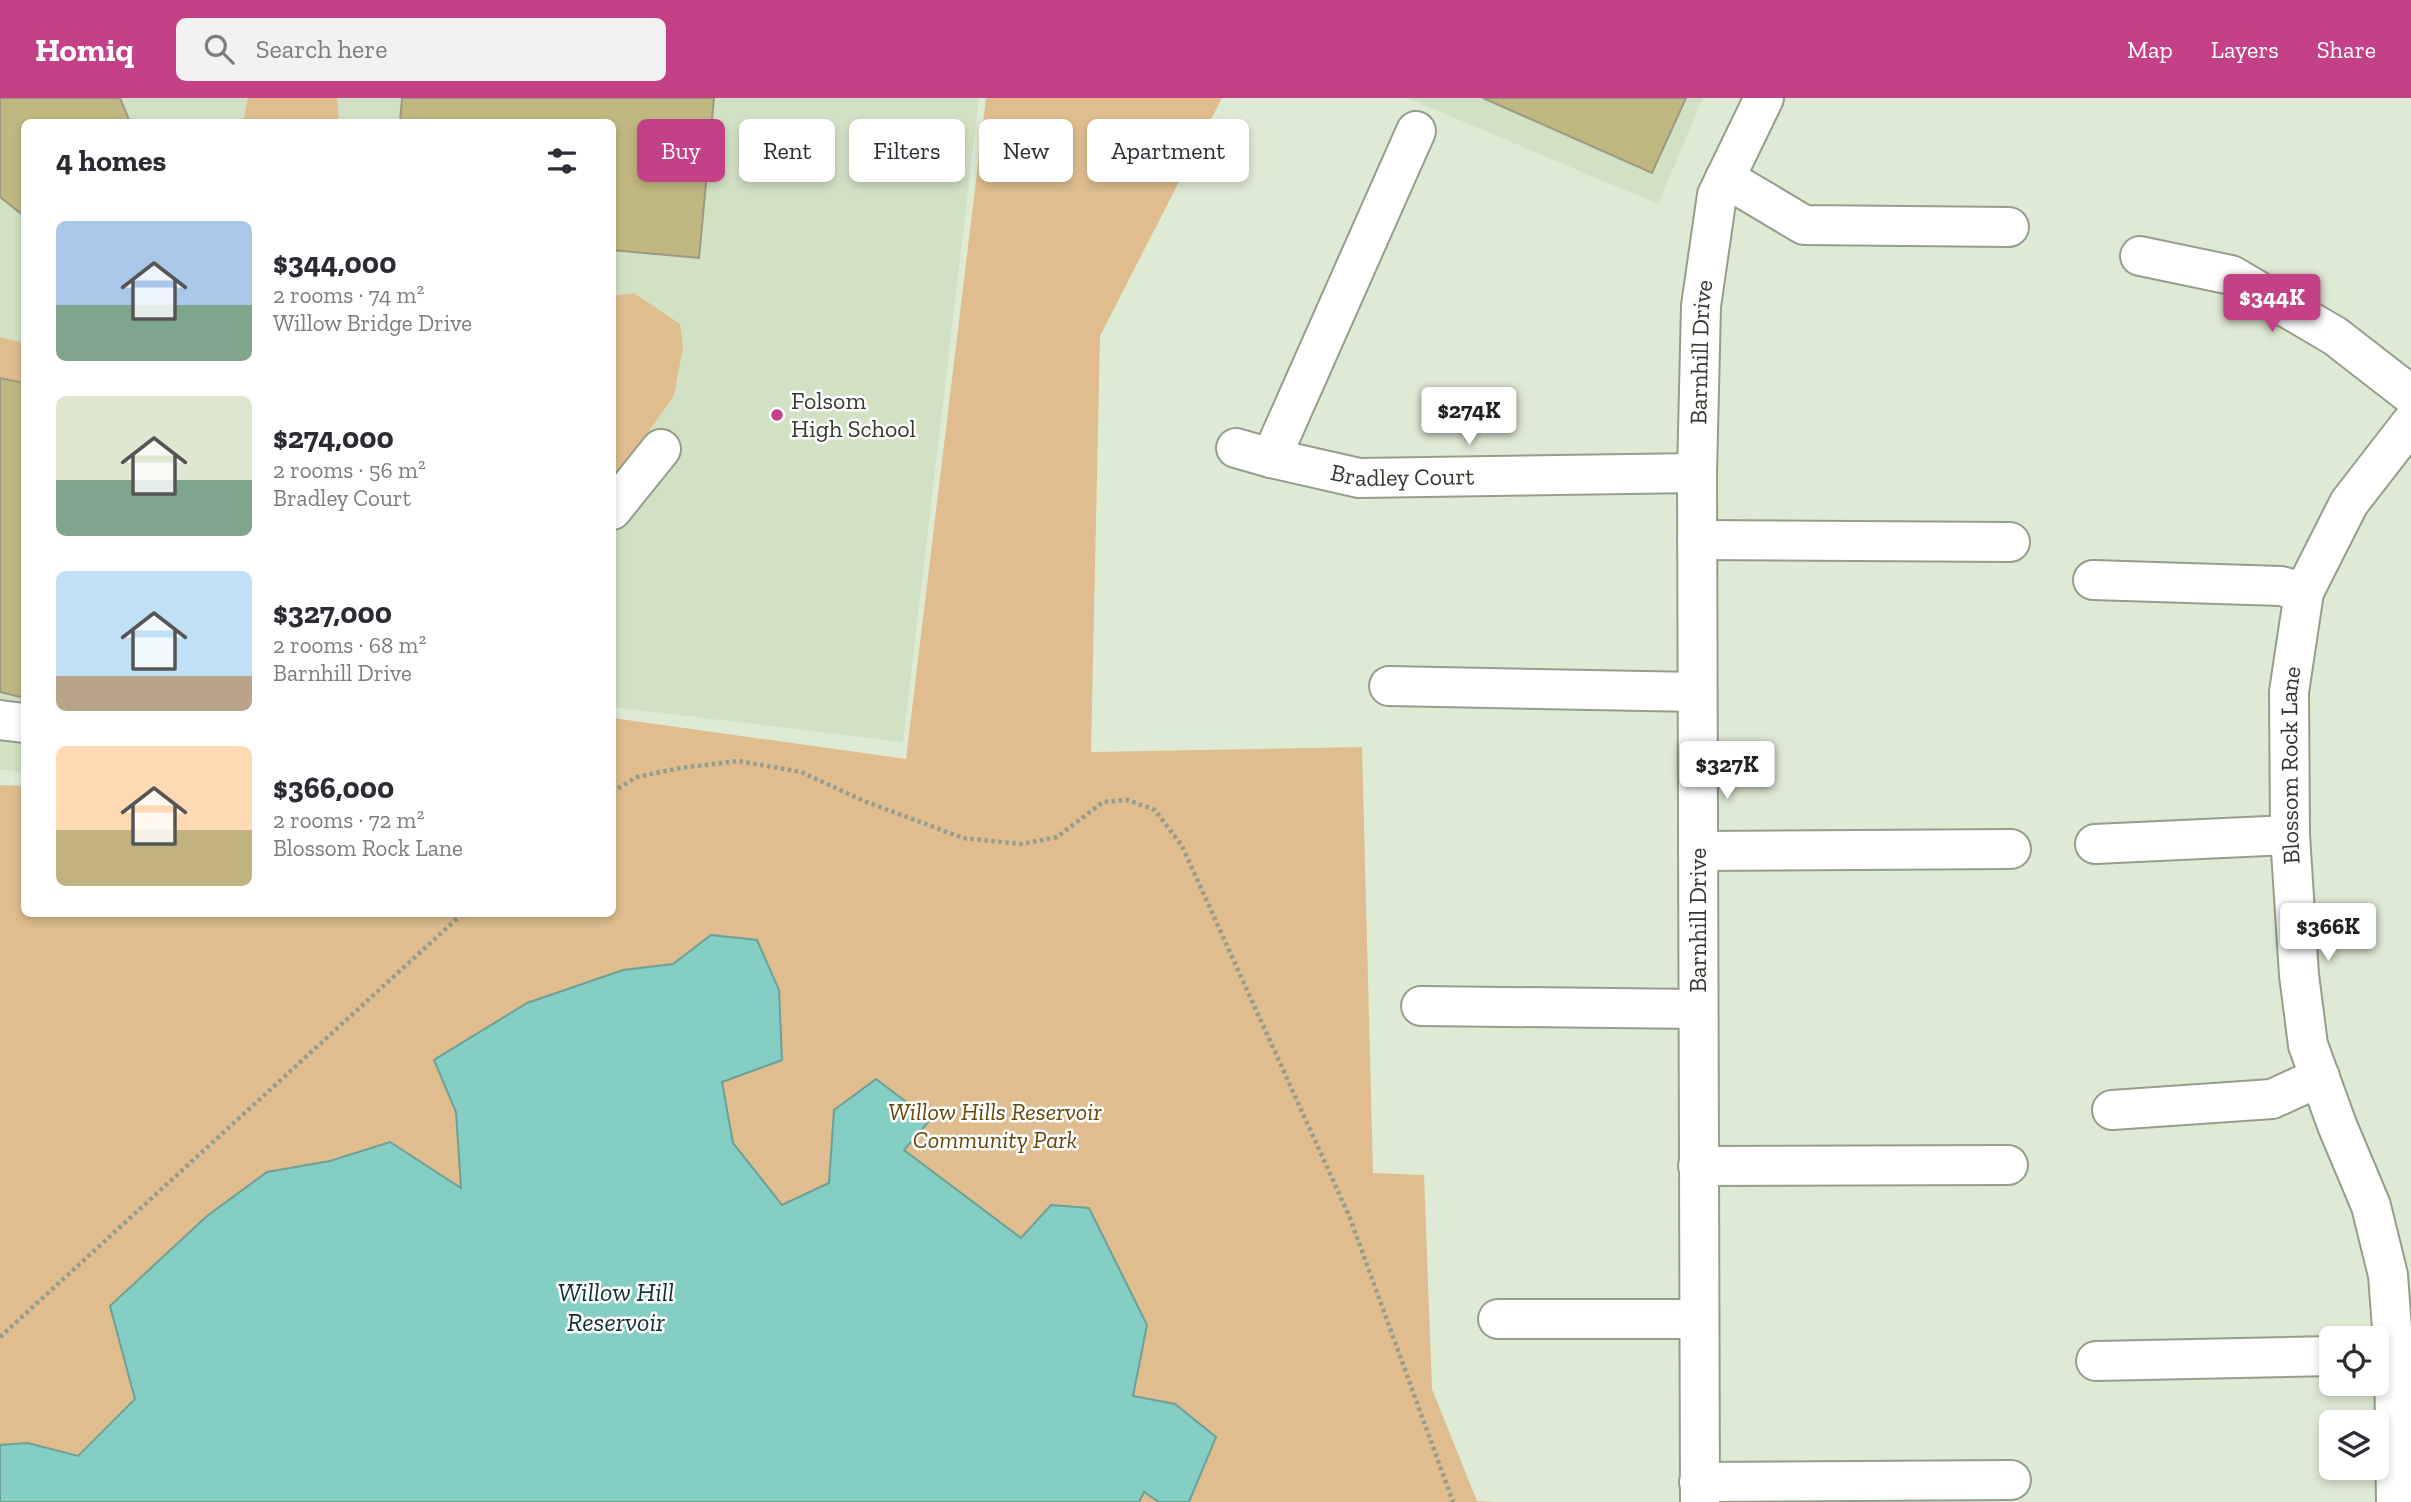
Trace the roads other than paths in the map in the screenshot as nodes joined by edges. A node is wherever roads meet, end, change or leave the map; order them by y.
1 (1764, 98) edge
2 (1416, 131) dead end
3 (1725, 178) junction
4 (2009, 228) dead end
5 (2140, 256) dead end
6 (2411, 396) edge
7 (2411, 423) edge
8 (661, 449) dead end
9 (1697, 473) junction
10 (616, 505) edge
11 (1697, 540) junction
12 (2010, 542) dead end
13 (2093, 580) dead end
14 (2304, 592) junction
15 (1389, 686) dead end
16 (1697, 692) junction
17 (0, 720) edge
18 (21, 723) edge
19 (2290, 835) junction
20 (2095, 844) dead end
21 (2011, 849) dead end
22 (1698, 850) junction
23 (1421, 1006) dead end
24 (1698, 1009) junction
25 (2320, 1077) junction
26 (2112, 1110) dead end
27 (2008, 1165) dead end
28 (1698, 1166) junction
29 (1497, 1319) dead end
30 (1699, 1319) junction
31 (2393, 1339) edge
32 (2319, 1356) edge
33 (2096, 1361) dead end
34 (2011, 1480) dead end
35 (1700, 1492) edge
36 (2396, 1502) edge

1 - 3 street, Barnhill Drive
2 - 9 street, Bradley Court
3 - 4 street
3 - 9 street, Barnhill Drive
5 - 6 street
7 - 14 street, Blossom Rock Lane
8 - 10 street
9 - 11 street, Barnhill Drive
11 - 12 street
11 - 16 street, Barnhill Drive
13 - 14 street
14 - 19 street, Blossom Rock Lane
15 - 16 street
16 - 22 street, Barnhill Drive
17 - 18 street
19 - 20 street
19 - 25 street, Blossom Rock Lane
21 - 22 street
22 - 24 street, Barnhill Drive
23 - 24 street
24 - 28 street, Barnhill Drive
25 - 26 street
25 - 31 street, Blossom Rock Lane
27 - 28 street
28 - 30 street, Barnhill Drive
29 - 30 street
30 - 35 street, Barnhill Drive
31 - 36 street, Blossom Rock Lane
32 - 33 street
34 - 35 street

